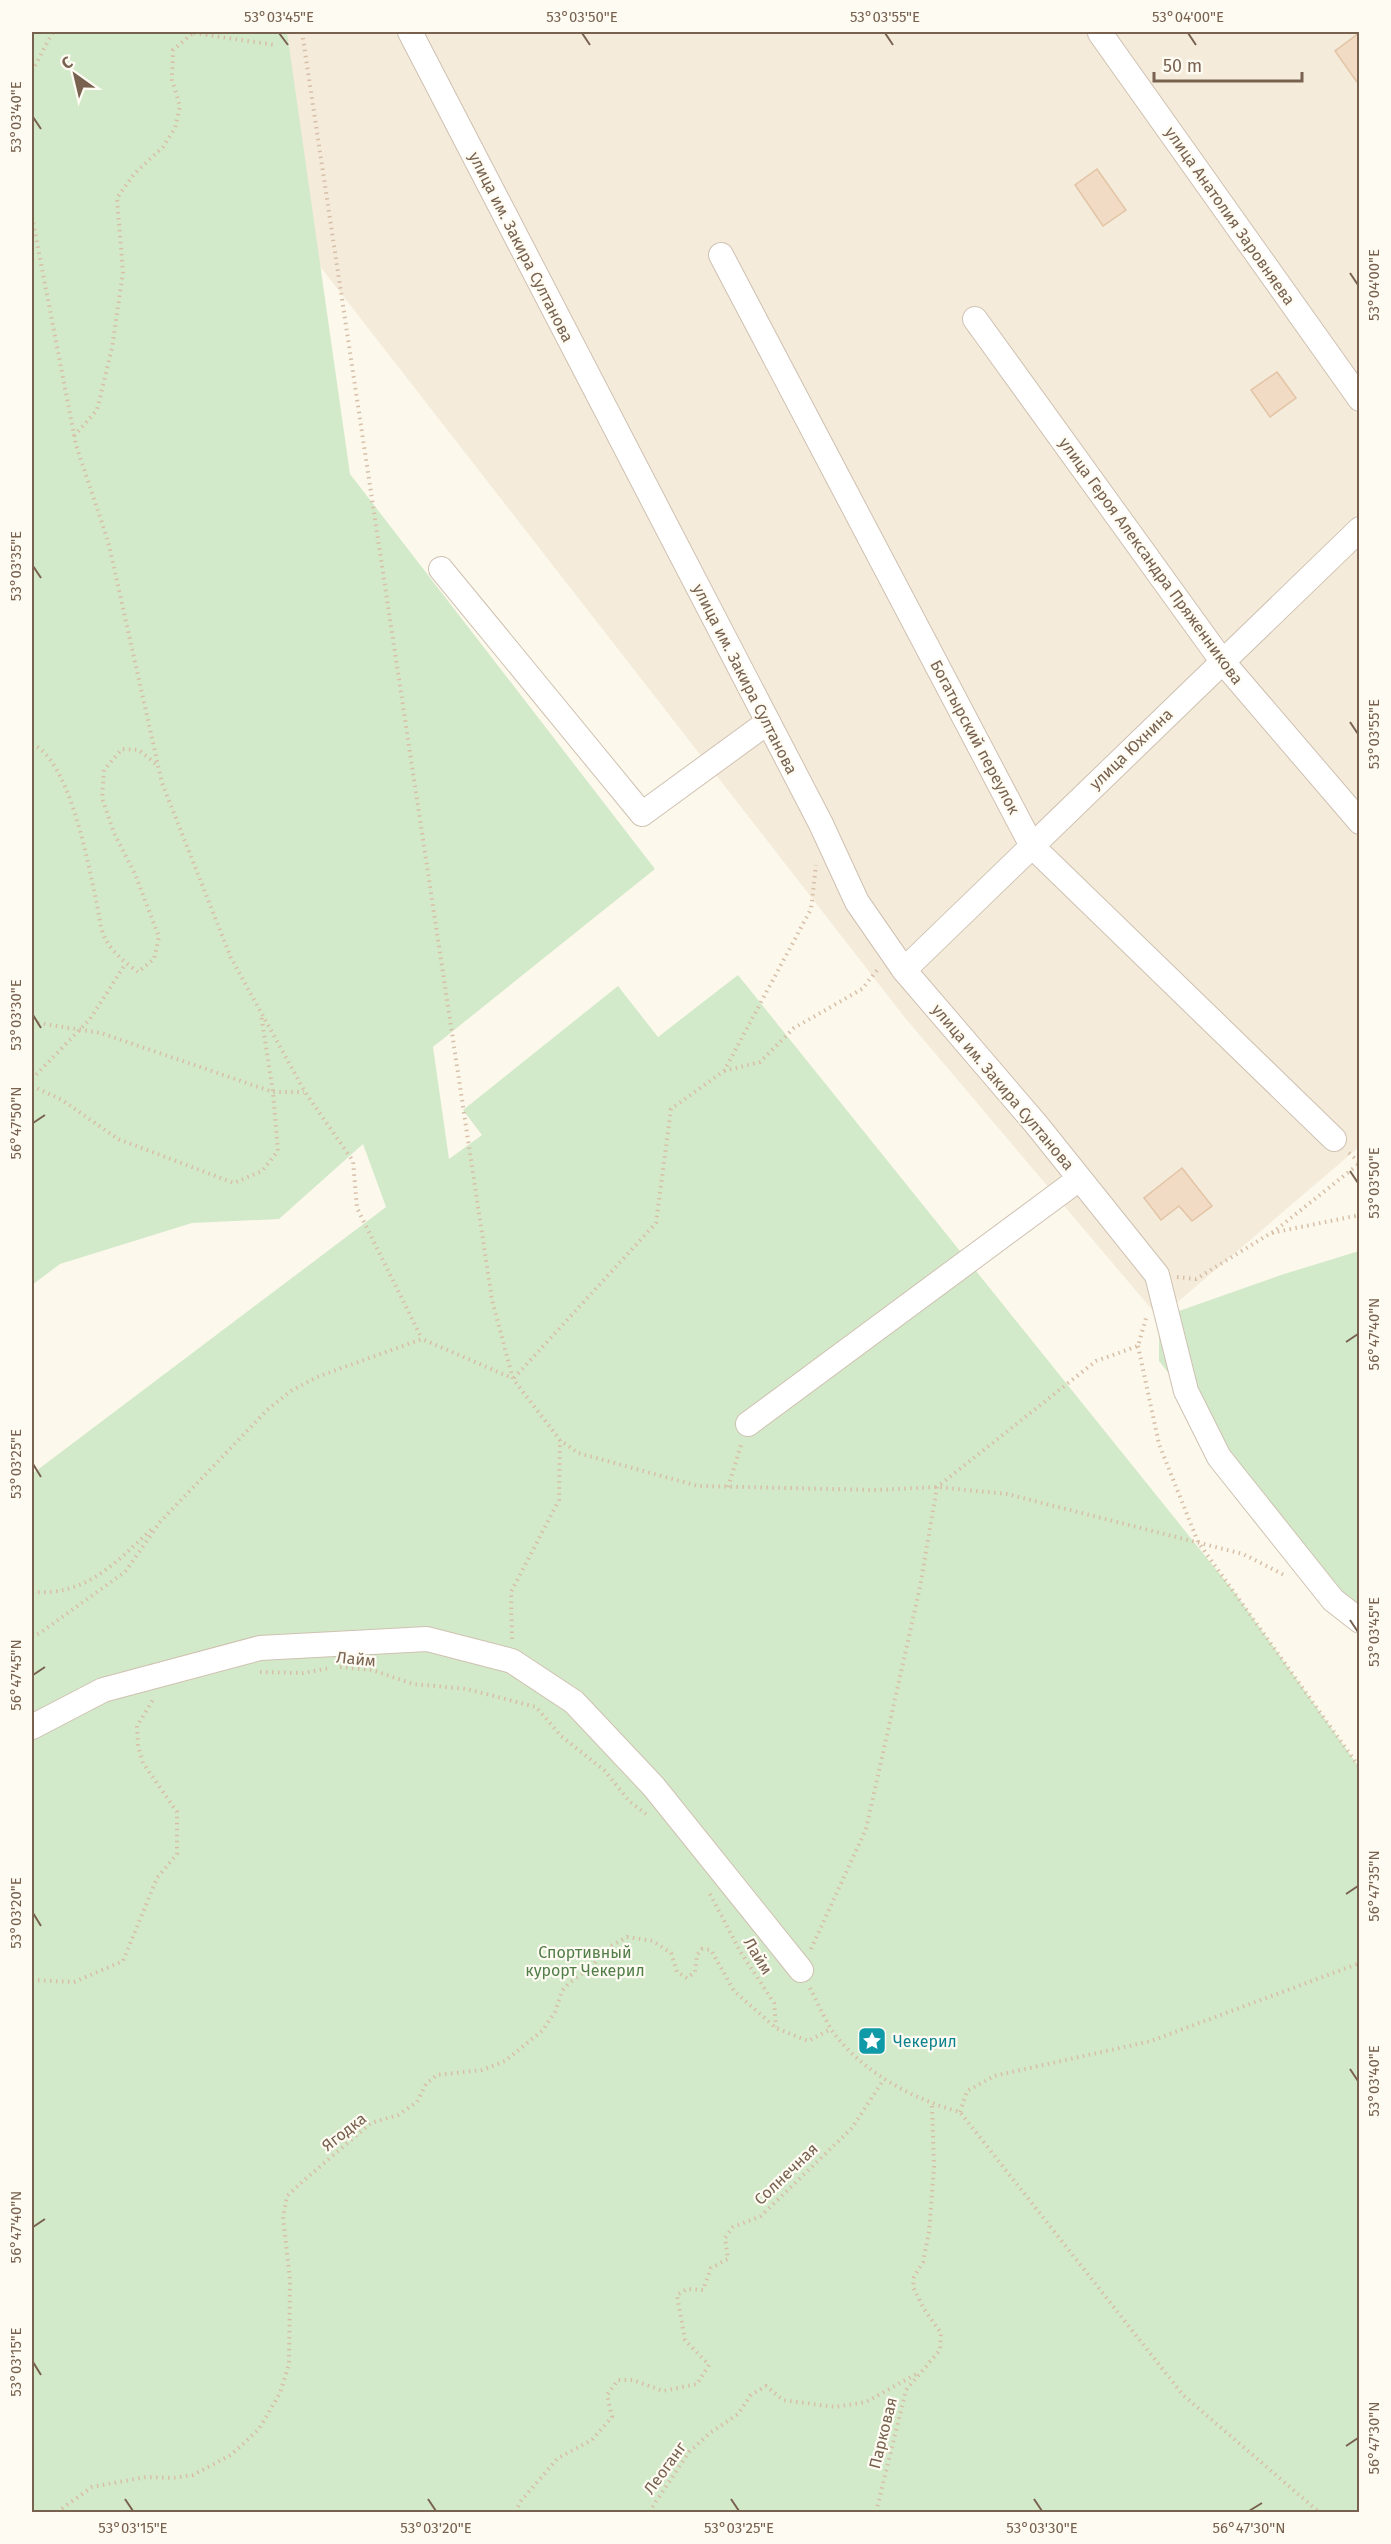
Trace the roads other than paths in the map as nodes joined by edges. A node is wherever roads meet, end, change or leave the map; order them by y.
1 (410, 32) edge
2 (1100, 33) edge
3 (721, 255) dead end
4 (975, 319) dead end
5 (1359, 399) edge
6 (1359, 529) edge
7 (441, 569) dead end
8 (1222, 661) junction
9 (768, 722) junction
10 (1359, 822) edge
11 (1032, 846) junction
12 (898, 961) junction
13 (1334, 1139) dead end
14 (1080, 1179) junction
15 (748, 1424) road end
16 (1333, 1600) junction
17 (1359, 1621) edge
18 (1359, 1634) edge
19 (32, 1727) edge
20 (801, 1970) road end

1 - 9 street, улица им. Закира Султанова
2 - 5 street, улица Анатолия Заровняева
3 - 11 street, Богатырский переулок
4 - 8 street, улица Героя Александра Пряженникова
6 - 8 street, улица Юхнина
7 - 9 street
8 - 10 street, улица Героя Александра Пряженникова
8 - 11 street, улица Юхнина
9 - 12 street, улица им. Закира Султанова
11 - 12 street, улица Юхнина
11 - 13 street, Богатырский переулок
12 - 14 street, улица им. Закира Султанова
14 - 15 street
14 - 16 street, улица им. Закира Султанова
16 - 17 street
16 - 18 street
19 - 20 street

